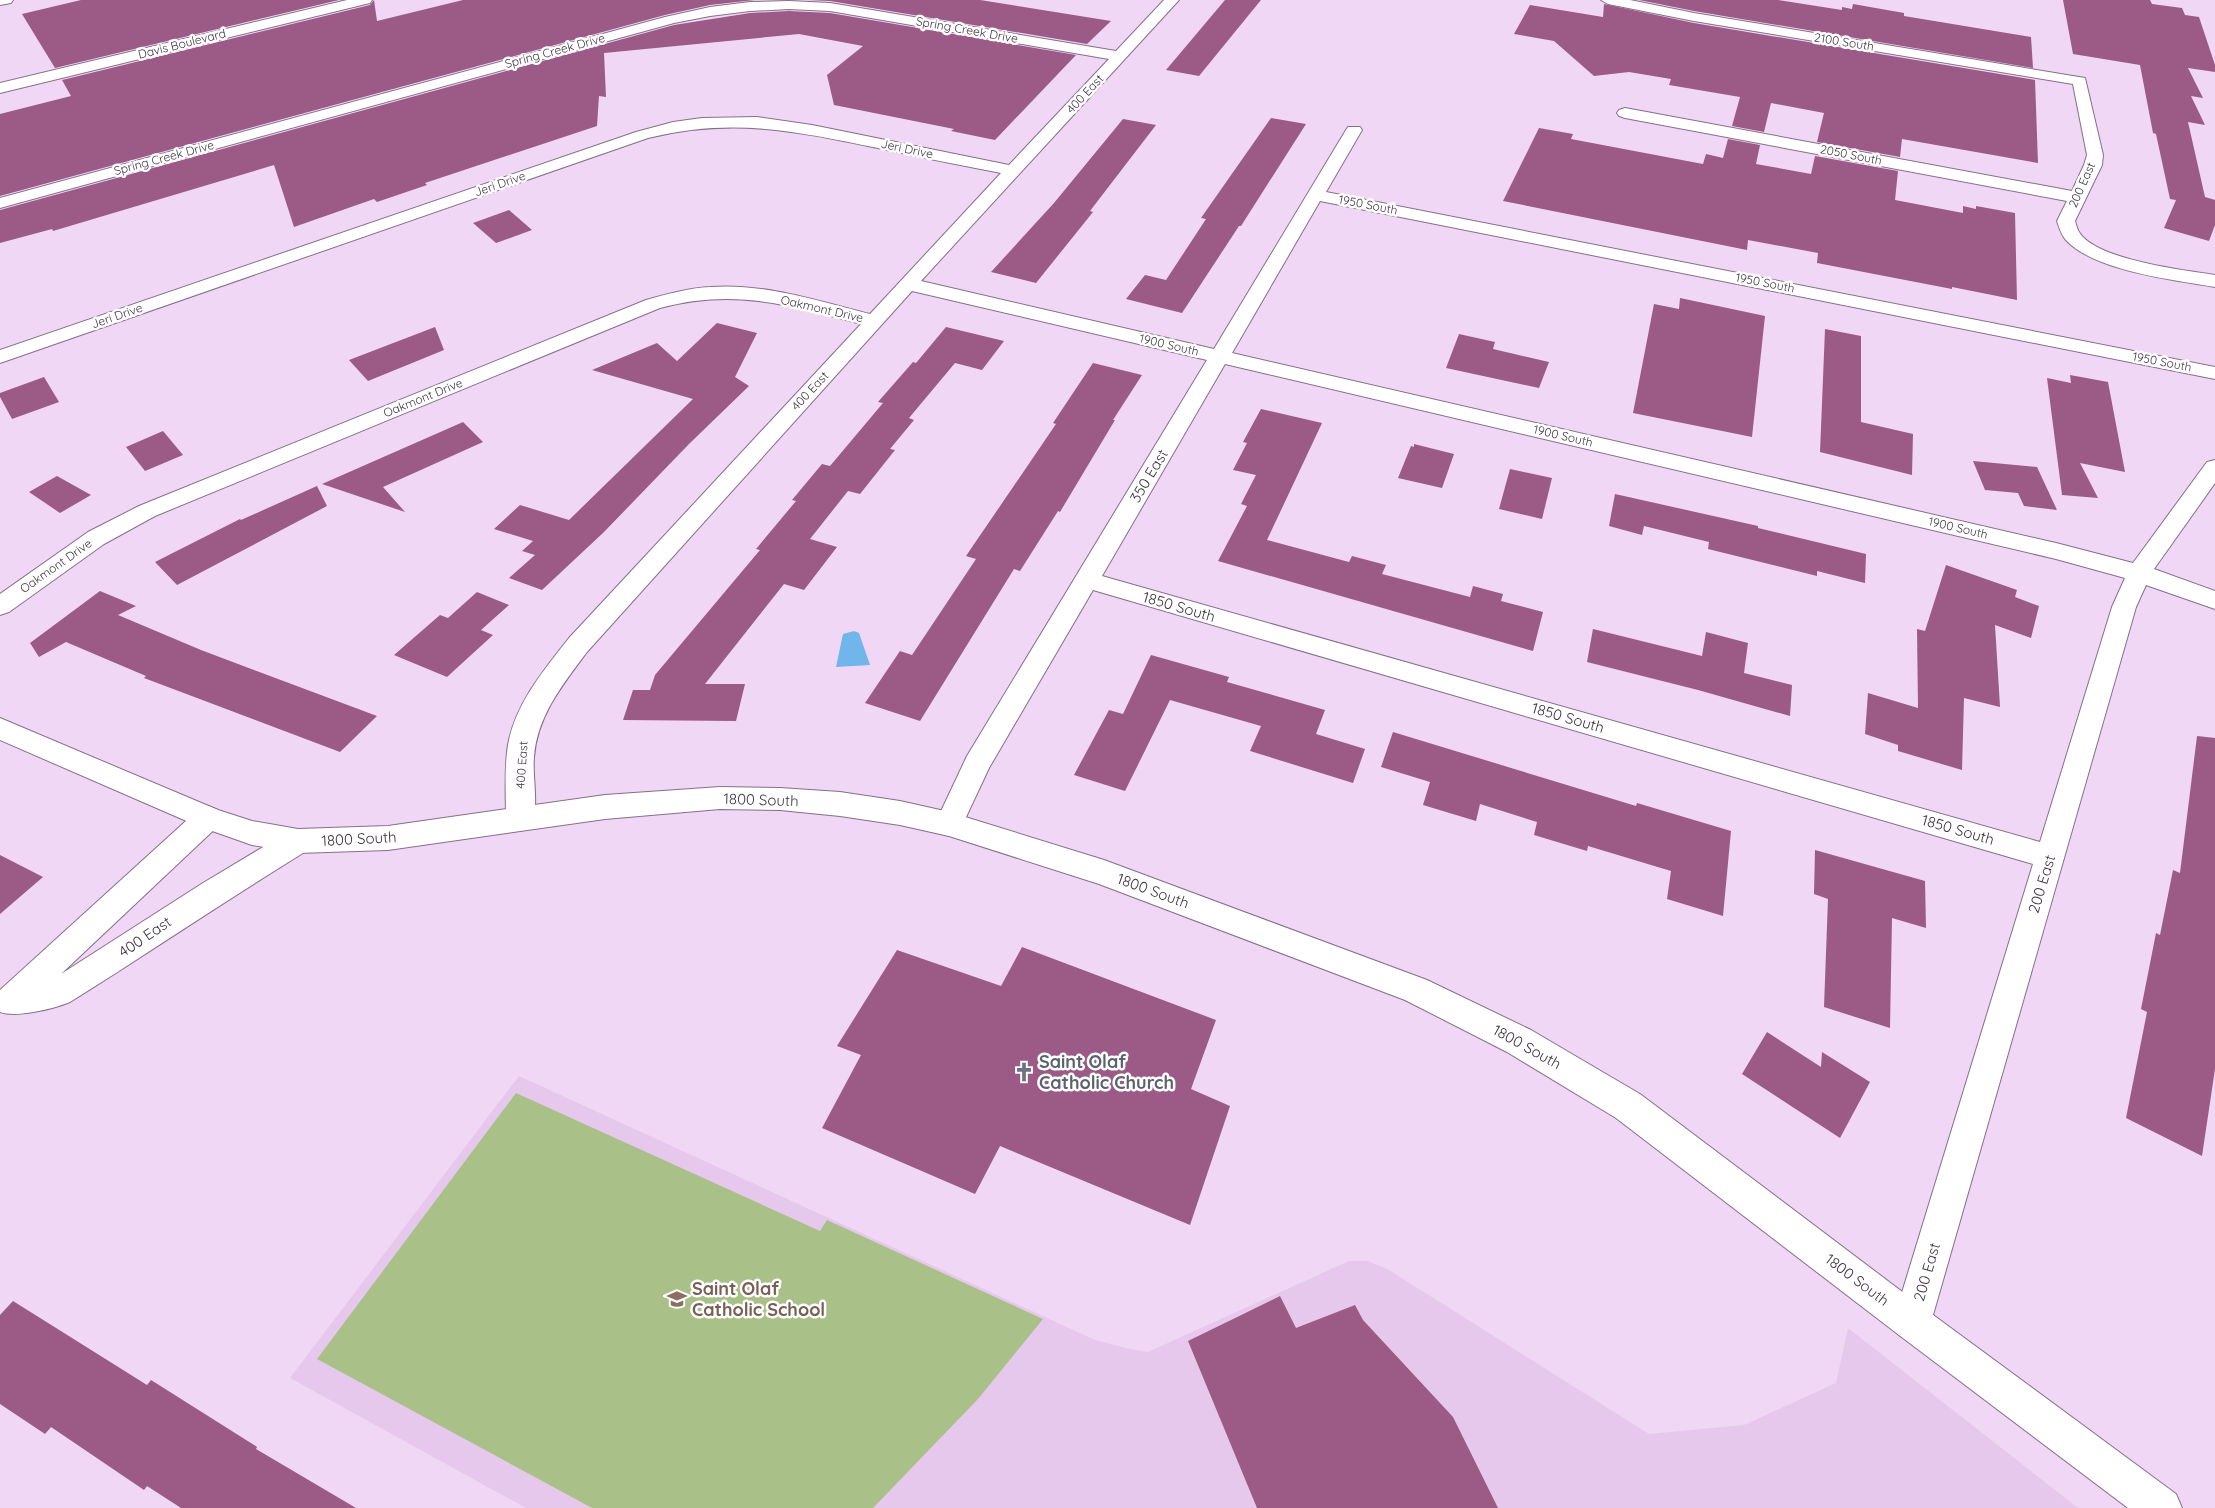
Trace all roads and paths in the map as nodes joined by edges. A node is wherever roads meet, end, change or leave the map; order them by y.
1 (6, 0) edge
2 (365, 0) edge
3 (1172, 0) edge
4 (1608, 0) edge
5 (0, 1) edge
6 (1120, 56) junction
7 (2080, 81) joint
8 (1, 85) edge
9 (1625, 113) dead end
10 (1354, 130) dead end
11 (1014, 171) junction
12 (1315, 195) junction
13 (2076, 198) junction
14 (0, 203) edge
15 (2215, 282) edge
16 (908, 284) junction
17 (874, 321) junction
18 (1219, 356) junction
19 (0, 357) edge
20 (2215, 372) edge
21 (2215, 467) edge
22 (2139, 573) junction
23 (1086, 580) junction
24 (2215, 600) edge
25 (0, 606) edge
26 (0, 728) edge
27 (208, 818) junction
28 (520, 818) junction
29 (949, 824) junction
30 (298, 841) junction
31 (2050, 857) junction
32 (6, 1005) edge
33 (1912, 1322) junction
34 (2162, 1508) edge

1 - 5 street
2 - 8 street, Davis Boulevard
3 - 6 street, 400 East
4 - 7 street, 2100 South
6 - 11 street, 400 East
6 - 14 street, Spring Creek Drive
7 - 13 street, 200 East
9 - 13 street, 2050 South
10 - 12 street, 350 East
11 - 16 street, 400 East
11 - 19 street, Jeri Drive
12 - 18 street, 350 East
12 - 20 street, 1950 South
13 - 15 street, 200 East
16 - 17 street, 400 East
16 - 18 street, 1900 South
17 - 25 street, Oakmont Drive
17 - 28 street, 400 East
18 - 22 street, 1900 South
18 - 23 street, 350 East
21 - 22 street, 200 East
22 - 24 street, 1900 South
22 - 31 street, 200 East
23 - 29 street, 350 East
23 - 31 street, 1850 South
26 - 27 street, 1800 South
27 - 30 street, 1800 South
27 - 32 street, 400 East
28 - 29 street, 1800 South
28 - 30 street, 1800 South
29 - 33 street, 1800 South
30 - 32 street, 400 East
31 - 33 street, 200 East
33 - 34 street, 1800 South

